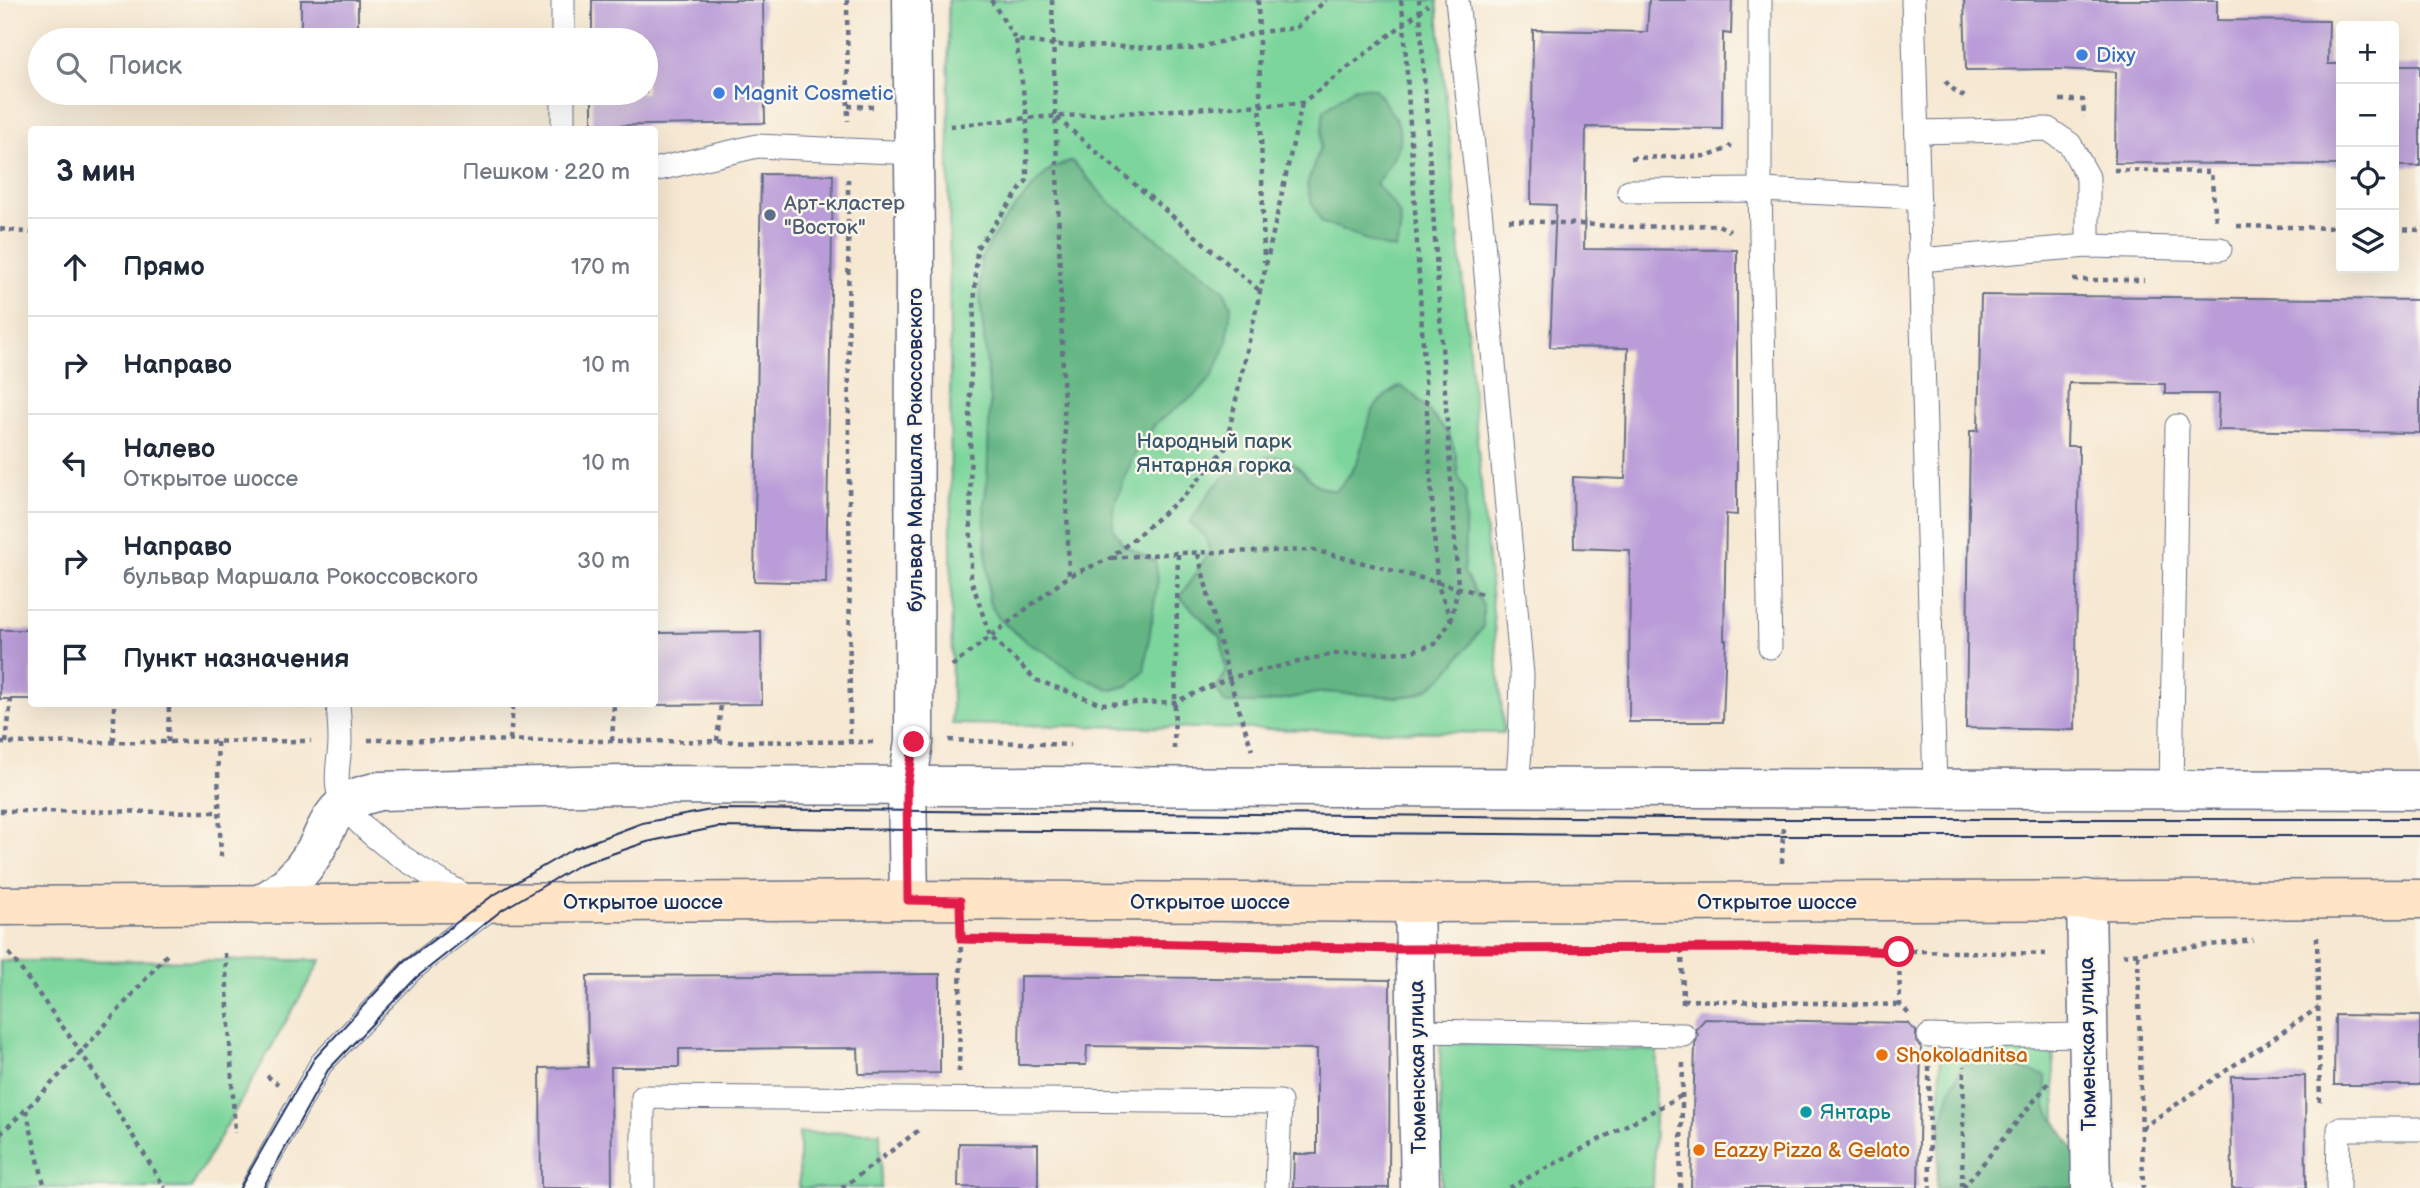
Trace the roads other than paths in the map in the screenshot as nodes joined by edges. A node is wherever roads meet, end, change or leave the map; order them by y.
1 (564, 0) edge
2 (912, 0) edge
3 (1457, 0) edge
4 (1760, 0) edge
5 (1913, 0) edge
6 (563, 28) edge
7 (563, 105) edge
8 (563, 126) edge
9 (1917, 132) junction
10 (915, 153) junction
11 (658, 169) edge
12 (1760, 190) junction
13 (1629, 191) dead end
14 (1917, 197) junction
15 (2088, 246) junction
16 (2220, 249) dead end
17 (1919, 260) junction
18 (2177, 426) dead end
19 (1770, 648) dead end
20 (338, 707) edge
21 (907, 786) junction
22 (1517, 788) junction
23 (1935, 788) junction
24 (2171, 789) junction
25 (2420, 790) edge
26 (344, 805) junction
27 (2086, 899) junction
28 (2420, 899) edge
29 (908, 900) junction
30 (487, 903) junction
31 (1414, 904) junction
32 (258, 905) junction
33 (0, 906) edge
34 (1417, 1031) junction
35 (1684, 1035) road end
36 (2087, 1035) junction
37 (1929, 1036) road end
38 (2420, 1129) edge
39 (252, 1188) edge
40 (643, 1188) edge
41 (1277, 1188) edge
42 (1420, 1188) edge
43 (2091, 1188) edge
44 (2338, 1188) edge

1 - 6 lane
2 - 10 street, бульвар Маршала Рокоссовского
3 - 22 lane
4 - 12 lane
5 - 9 lane
7 - 8 lane
9 - 14 lane
9 - 15 lane
10 - 11 lane
10 - 21 street, бульвар Маршала Рокоссовского
12 - 13 lane
12 - 14 lane
12 - 19 lane
14 - 17 lane
15 - 16 lane
15 - 17 lane
17 - 23 lane
18 - 24 lane
20 - 26 lane
21 - 22 street
21 - 26 street
21 - 29 street, бульвар Маршала Рокоссовского
22 - 23 street
23 - 24 street
24 - 25 street
26 - 30 lane
26 - 32 street
27 - 28 main road, Открытое шоссе
27 - 31 main road, Открытое шоссе
27 - 36 street, Тюменская улица
29 - 30 main road, Открытое шоссе
29 - 31 main road, Открытое шоссе
30 - 32 main road, Открытое шоссе
30 - 39 lane
31 - 34 street, Тюменская улица
32 - 33 main road, Открытое шоссе
34 - 35 lane
34 - 42 street, Тюменская улица
36 - 37 lane
36 - 43 street, Тюменская улица
38 - 44 lane
40 - 41 lane

